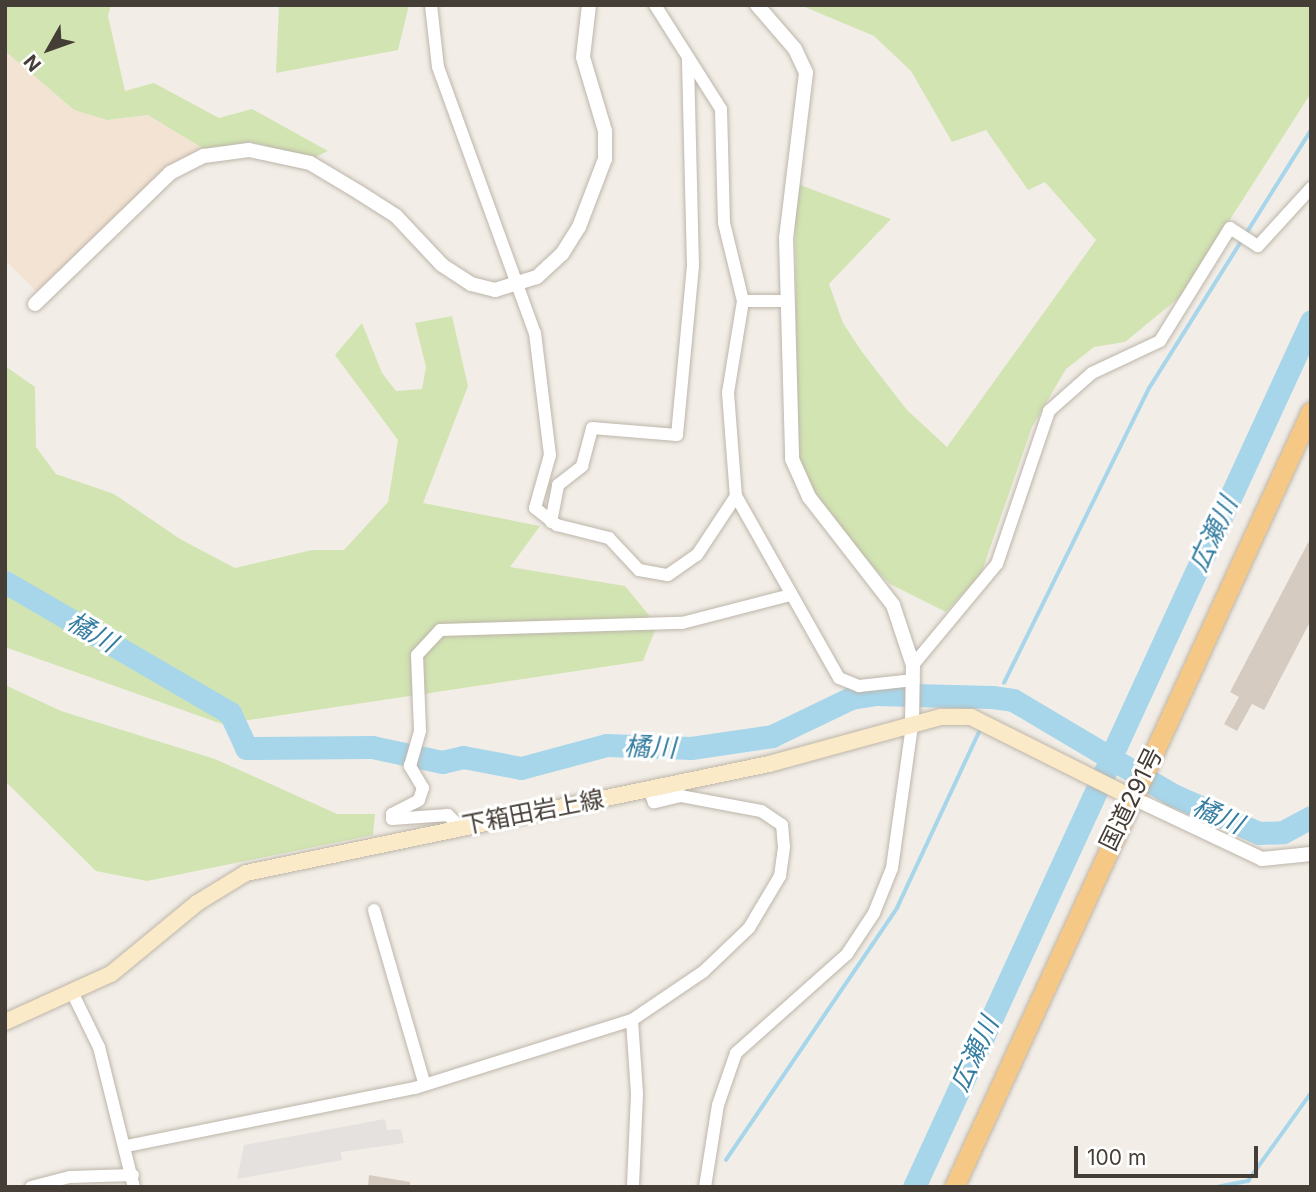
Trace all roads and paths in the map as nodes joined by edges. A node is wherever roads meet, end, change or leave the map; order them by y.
1 (431, 5) edge
2 (589, 5) edge
3 (655, 5) edge
4 (757, 5) edge
5 (688, 59) junction
6 (1311, 188) edge
7 (519, 285) junction
8 (787, 300) junction
9 (743, 301) junction
10 (34, 304) dead end
11 (1311, 411) edge
12 (736, 496) junction
13 (551, 522) junction
14 (790, 595) junction
15 (914, 677) junction
16 (912, 724) junction
17 (649, 790) junction
18 (1135, 791) junction
19 (458, 826) junction
20 (1311, 854) edge
21 (374, 910) dead end
22 (72, 992) junction
23 (632, 1020) junction
24 (5, 1022) edge
25 (425, 1085) junction
26 (127, 1146) junction
27 (133, 1181) edge
28 (31, 1187) edge
29 (633, 1187) edge
30 (705, 1187) edge
31 (954, 1187) edge

1 - 7 street
2 - 7 street
3 - 5 street
4 - 8 street
5 - 9 street
5 - 13 street
6 - 15 street
7 - 10 street
7 - 13 street
8 - 9 street
8 - 15 street
9 - 12 street
11 - 18 highway, 国道291号
12 - 13 street
12 - 14 street
14 - 15 street
14 - 19 street
15 - 16 street
16 - 17 main road, 下箱田岩上線
16 - 18 main road, 下箱田岩上線
16 - 30 street
17 - 19 main road, 下箱田岩上線
17 - 23 street
18 - 20 street
18 - 31 highway, 国道291号
19 - 22 main road, 下箱田岩上線
21 - 25 street
22 - 24 main road, 下箱田岩上線
22 - 26 street
23 - 25 street
23 - 29 street
25 - 26 street
26 - 27 street
27 - 28 street

